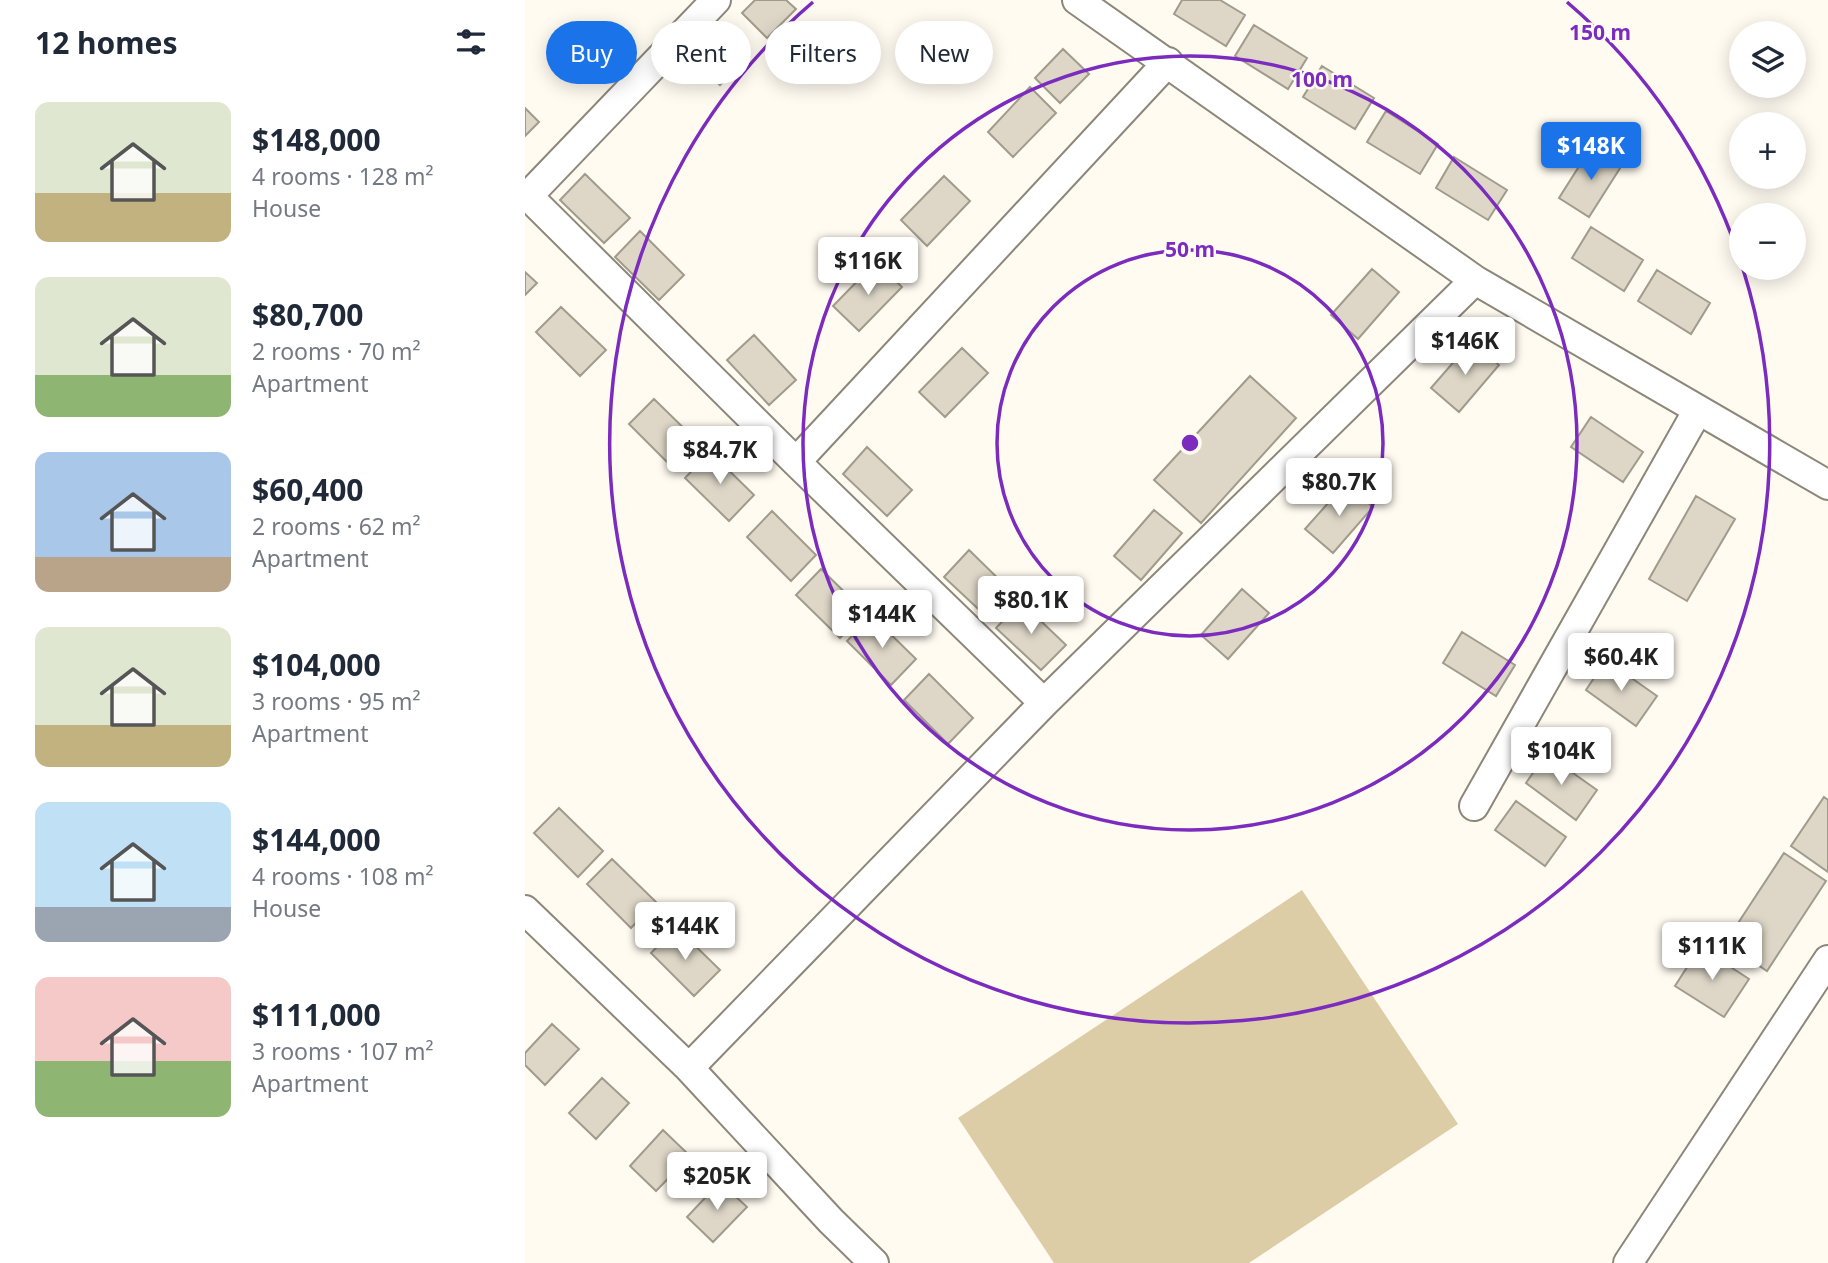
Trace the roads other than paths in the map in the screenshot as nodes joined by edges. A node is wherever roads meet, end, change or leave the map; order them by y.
1 (716, 0) edge
2 (1077, 0) edge
3 (1168, 62) junction
4 (527, 195) edge
5 (1475, 279) junction
6 (1698, 410) junction
7 (796, 462) junction
8 (1828, 485) edge
9 (1044, 703) junction
10 (1474, 806) dead end
11 (525, 910) edge
12 (1828, 960) edge
13 (689, 1068) junction
14 (874, 1263) edge
15 (1628, 1263) edge

1 - 4 street
2 - 3 street
3 - 5 street
3 - 7 street
4 - 7 street
5 - 6 street
5 - 9 street
6 - 8 street
6 - 10 street
7 - 9 street
9 - 13 street
11 - 13 street
12 - 15 street
13 - 14 street

